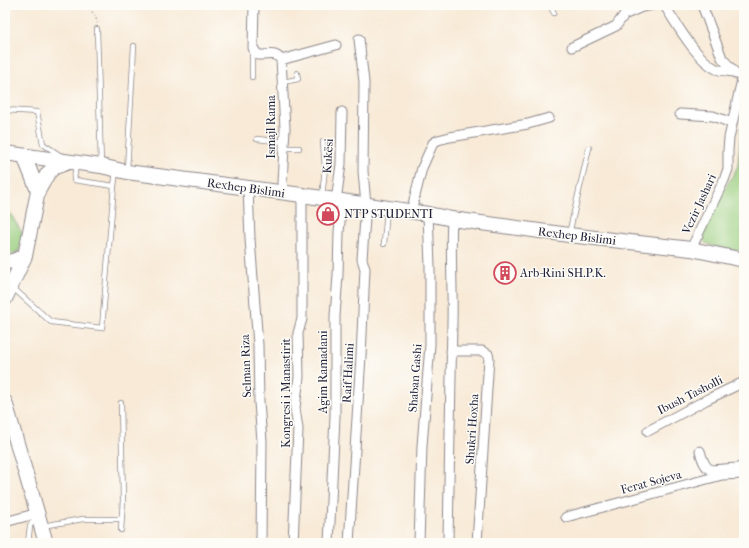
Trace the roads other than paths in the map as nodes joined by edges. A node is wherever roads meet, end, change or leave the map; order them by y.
1 (254, 5) edge
2 (550, 5) edge
3 (653, 5) edge
4 (664, 5) edge
5 (702, 5) edge
6 (554, 13) dead end
7 (98, 29) road end
8 (359, 39) dead end
9 (336, 45) dead end
10 (134, 46) dead end
11 (572, 47) dead end
12 (252, 48) junction
13 (281, 60) junction
14 (734, 72) junction
15 (297, 73) dead end
16 (743, 74) edge
17 (252, 77) dead end
18 (283, 82) junction
19 (5, 110) edge
20 (342, 112) dead end
21 (680, 114) dead end
22 (549, 118) dead end
23 (732, 123) junction
24 (257, 139) dead end
25 (323, 142) dead end
26 (283, 145) junction
27 (299, 148) dead end
28 (589, 148) dead end
29 (5, 153) edge
30 (24, 156) junction
31 (72, 163) junction
32 (101, 166) junction
33 (121, 170) junction
34 (114, 186) junction
35 (248, 188) junction
36 (38, 191) junction
37 (285, 193) junction
38 (302, 195) junction
39 (321, 199) junction
40 (339, 202) junction
41 (366, 205) junction
42 (387, 208) junction
43 (411, 212) junction
44 (428, 214) junction
45 (452, 219) junction
46 (569, 236) junction
47 (384, 244) dead end
48 (691, 248) junction
49 (25, 256) junction
50 (744, 260) edge
51 (5, 262) edge
52 (8, 293) edge
53 (451, 351) junction
54 (744, 382) edge
55 (5, 402) edge
56 (121, 404) dead end
57 (648, 431) dead end
58 (700, 451) dead end
59 (744, 466) edge
60 (744, 474) edge
61 (566, 517) dead end
62 (122, 519) junction
63 (40, 520) junction
64 (5, 522) edge
65 (121, 530) dead end
66 (448, 540) dead end
67 (28, 543) edge
68 (46, 543) edge
69 (261, 543) edge
70 (293, 543) edge
71 (329, 543) edge
72 (349, 543) edge
73 (419, 543) edge
74 (477, 543) edge

1 - 12 street
2 - 6 lane
3 - 11 street
4 - 14 street
5 - 14 street
7 - 32 lane
8 - 41 street
9 - 13 street
10 - 33 lane
12 - 13 street
12 - 17 lane
13 - 18 street, Ismajl Rama
14 - 16 street
15 - 18 lane
16 - 23 street, Vezir Jashari
18 - 26 street, Ismajl Rama
19 - 31 lane
20 - 40 street, Kukësi
21 - 23 street
22 - 43 street
23 - 48 street, Vezir Jashari
24 - 26 lane
25 - 39 lane
26 - 27 lane
26 - 37 street, Ismajl Rama
28 - 46 lane
29 - 30 main road, Rexhep Bislimi
30 - 31 main road, Rexhep Bislimi
30 - 36 main road
31 - 32 main road, Rexhep Bislimi
31 - 34 lane
31 - 36 main road
32 - 33 main road, Rexhep Bislimi
33 - 34 lane
33 - 35 main road, Rexhep Bislimi
34 - 52 lane
35 - 37 main road, Rexhep Bislimi
35 - 69 street, Selman Riza
36 - 49 main road
37 - 38 main road, Rexhep Bislimi
38 - 39 main road, Rexhep Bislimi
38 - 70 street, Kongresi i Manastirit
39 - 40 main road, Rexhep Bislimi
40 - 41 main road, Rexhep Bislimi
40 - 71 street, Agim Ramadani
41 - 42 main road, Rexhep Bislimi
41 - 72 street, Raif Halimi
42 - 43 main road, Rexhep Bislimi
42 - 47 lane
43 - 44 main road, Rexhep Bislimi
44 - 45 main road, Rexhep Bislimi
44 - 73 street, Shaban Gashi
45 - 46 main road, Rexhep Bislimi
45 - 53 street, Shukri Hoxha
46 - 48 main road, Rexhep Bislimi
48 - 50 main road, Rexhep Bislimi
49 - 51 main road
49 - 52 main road
53 - 66 street, Shukri Hoxha
53 - 74 street, Shukri Hoxha
54 - 57 street, Ibush Tasholli
55 - 63 main road
56 - 62 lane
58 - 59 street
60 - 61 street, Ferat Sojeva
62 - 63 lane
62 - 65 lane
63 - 64 street
63 - 67 lane
63 - 68 main road

